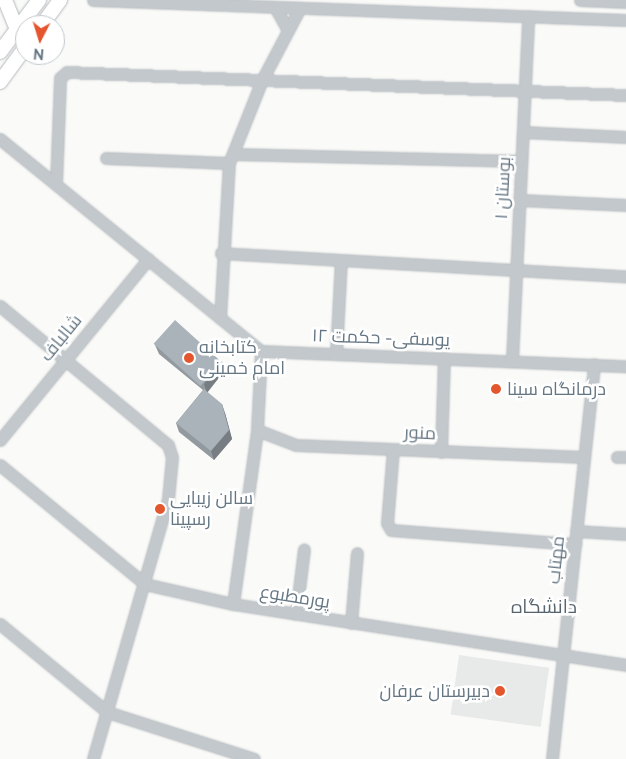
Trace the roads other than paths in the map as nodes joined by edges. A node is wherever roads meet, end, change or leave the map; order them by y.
1 (5, 0) edge
2 (39, 0) edge
3 (60, 0) edge
4 (93, 0) edge
5 (419, 0) edge
6 (580, 0) edge
7 (127, 1) edge
8 (626, 2) edge
9 (275, 7) junction
10 (300, 8) junction
11 (419, 12) junction
12 (28, 15) edge
13 (49, 15) edge
14 (528, 16) junction
15 (626, 20) edge
16 (15, 24) edge
17 (287, 29) junction
18 (15, 32) edge
19 (0, 52) edge
20 (15, 62) edge
21 (262, 80) junction
22 (0, 82) edge
23 (525, 91) junction
24 (626, 95) edge
25 (523, 132) junction
26 (626, 137) edge
27 (0, 139) edge
28 (106, 158) dead end
29 (231, 159) junction
30 (522, 161) junction
31 (56, 184) junction
32 (520, 200) junction
33 (626, 205) edge
34 (222, 253) junction
35 (148, 259) junction
36 (341, 260) junction
37 (516, 270) junction
38 (626, 276) edge
39 (0, 306) edge
40 (220, 318) junction
41 (261, 351) junction
42 (336, 354) junction
43 (444, 358) junction
44 (64, 361) junction
45 (512, 361) junction
46 (594, 364) junction
47 (626, 366) edge
48 (257, 430) junction
49 (0, 440) edge
50 (393, 449) junction
51 (441, 452) junction
52 (584, 457) junction
53 (0, 466) edge
54 (576, 531) junction
55 (626, 534) edge
56 (575, 544) junction
57 (304, 550) dead end
58 (357, 553) dead end
59 (145, 584) junction
60 (233, 604) junction
61 (296, 614) junction
62 (351, 623) junction
63 (0, 624) edge
64 (563, 658) junction
65 (626, 665) edge
66 (107, 712) junction
67 (93, 759) edge
68 (254, 759) edge
69 (552, 759) edge

1 - 16 main road
2 - 12 main road
3 - 13 main road
4 - 7 street
5 - 11 street
6 - 8 street
7 - 9 street
9 - 10 street
9 - 17 street
10 - 11 street
10 - 17 street
11 - 14 street
14 - 15 street
14 - 23 street, بوستان ۱
17 - 21 street
18 - 19 main road
20 - 22 main road
21 - 23 street
21 - 29 street
21 - 31 street
23 - 24 street
23 - 25 street, بوستان ۱
25 - 26 street
25 - 30 street, بوستان ۱
27 - 31 street
28 - 29 street
29 - 30 street
29 - 34 street
30 - 32 street, بوستان ۱
31 - 35 street
32 - 33 street
32 - 37 street, بوستان ۱
34 - 36 street
34 - 40 street
35 - 40 street
35 - 44 street, شالباف
36 - 37 street
36 - 42 street
37 - 38 street
37 - 45 street, بوستان ۱
39 - 44 street
40 - 41 street
41 - 42 street, یوسفی- حکمت ۱۲
41 - 48 street
42 - 43 street, یوسفی- حکمت ۱۲
43 - 45 street, یوسفی- حکمت ۱۲
43 - 51 street
44 - 49 street, شالباف
44 - 59 street
45 - 46 street, یوسفی- حکمت ۱۲
46 - 47 street, یوسفی- حکمت ۱۲
46 - 52 street, مهتاب
48 - 50 street, منور
48 - 60 street
50 - 51 street, منور
50 - 56 street
51 - 52 street, منور
52 - 54 street, مهتاب
53 - 59 street, پورمطبوع
54 - 55 street
54 - 56 street, مهتاب
56 - 64 street, مهتاب
57 - 61 street
58 - 62 street
59 - 60 street, پورمطبوع
59 - 66 street
60 - 61 street, پورمطبوع
61 - 62 street, پورمطبوع
62 - 64 street, پورمطبوع
63 - 66 street
64 - 65 street, پورمطبوع
64 - 69 street, مهتاب
66 - 67 street
66 - 68 street

